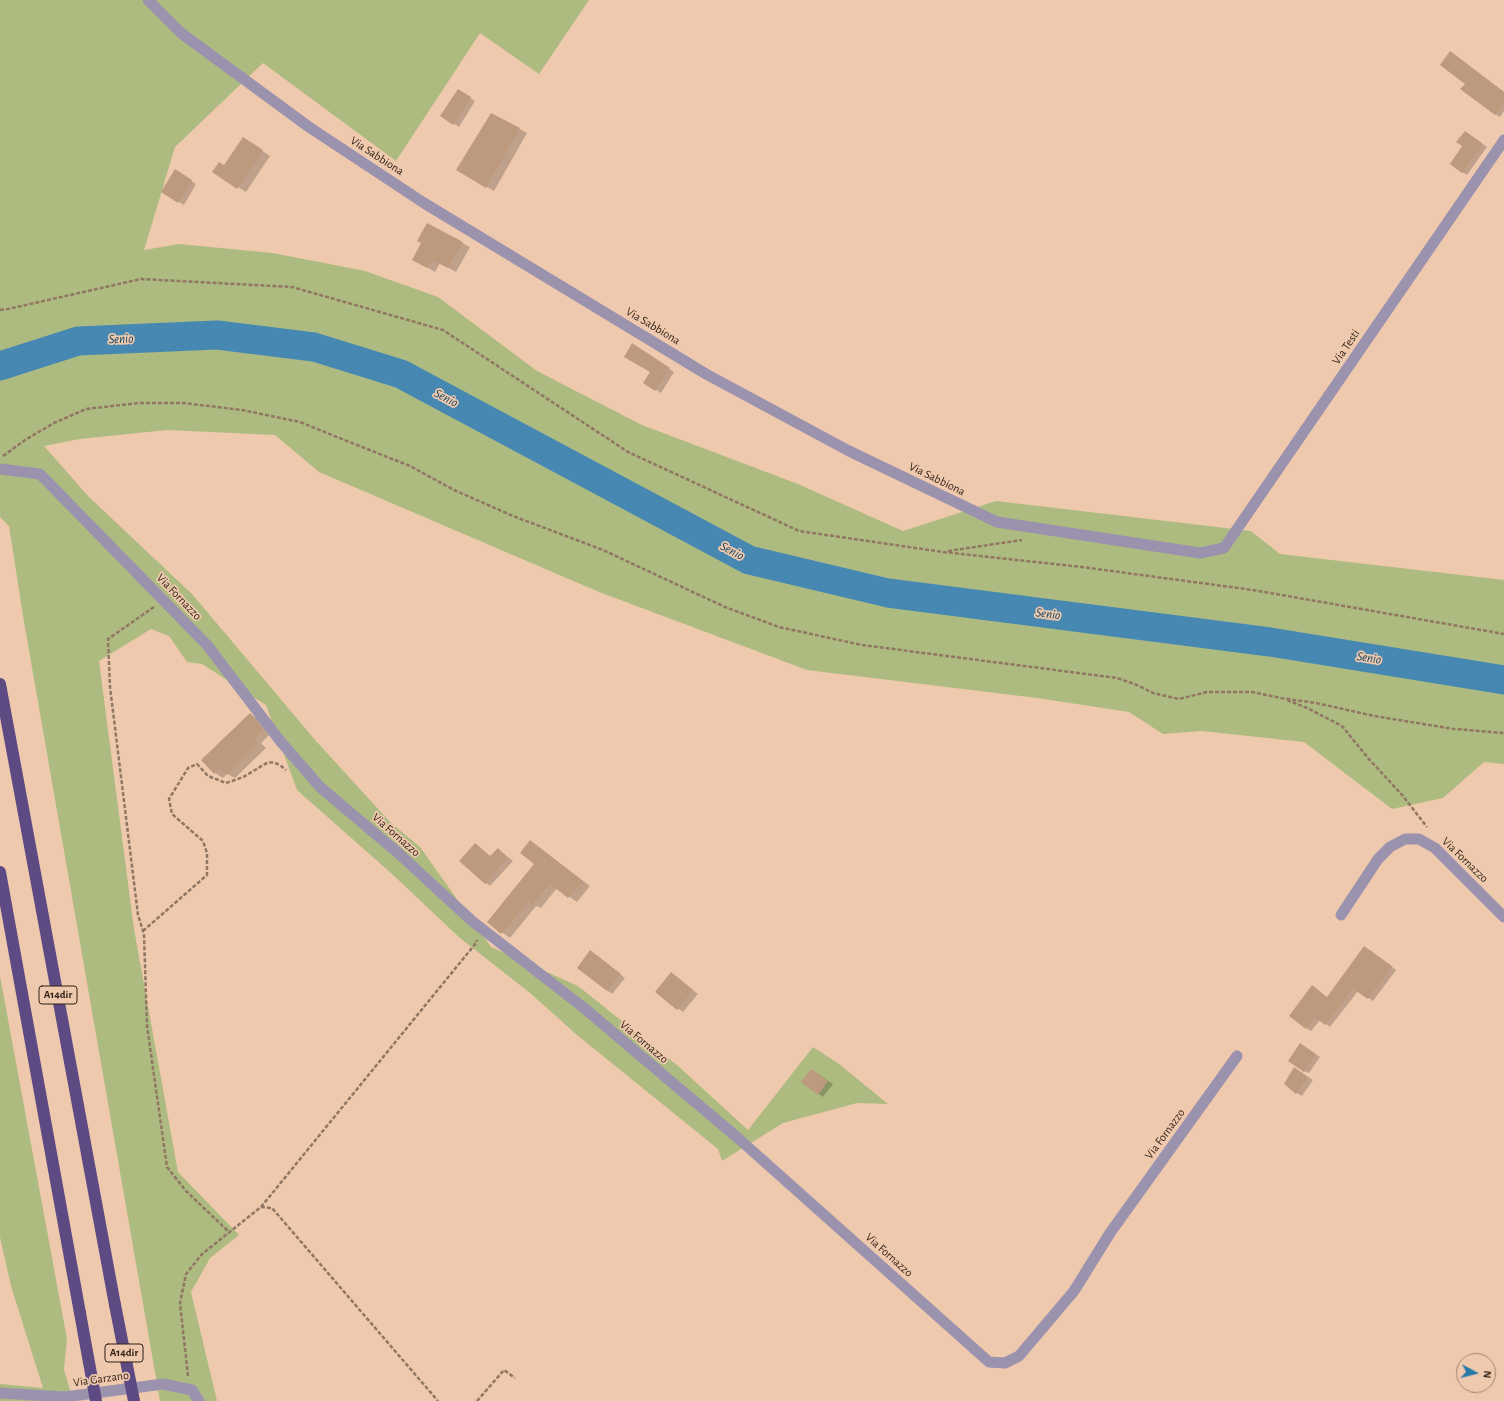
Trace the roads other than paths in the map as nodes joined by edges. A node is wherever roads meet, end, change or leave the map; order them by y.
1 (148, 0) edge
2 (1504, 140) edge
3 (0, 469) edge
4 (1200, 554) joint
5 (0, 684) edge
6 (0, 872) edge
7 (1341, 915) dead end
8 (1504, 917) edge
9 (1237, 1056) dead end
10 (0, 1393) edge
11 (96, 1401) edge
12 (134, 1401) edge
13 (200, 1401) edge

1 - 4 street, Via Sabbiona
2 - 4 street, Via Testi
3 - 9 street, Via Fornazzo
5 - 12 highway, A14dir, bridge
6 - 11 highway, A14dir, bridge
7 - 8 street, Via Fornazzo
10 - 13 street, Via Garzano

